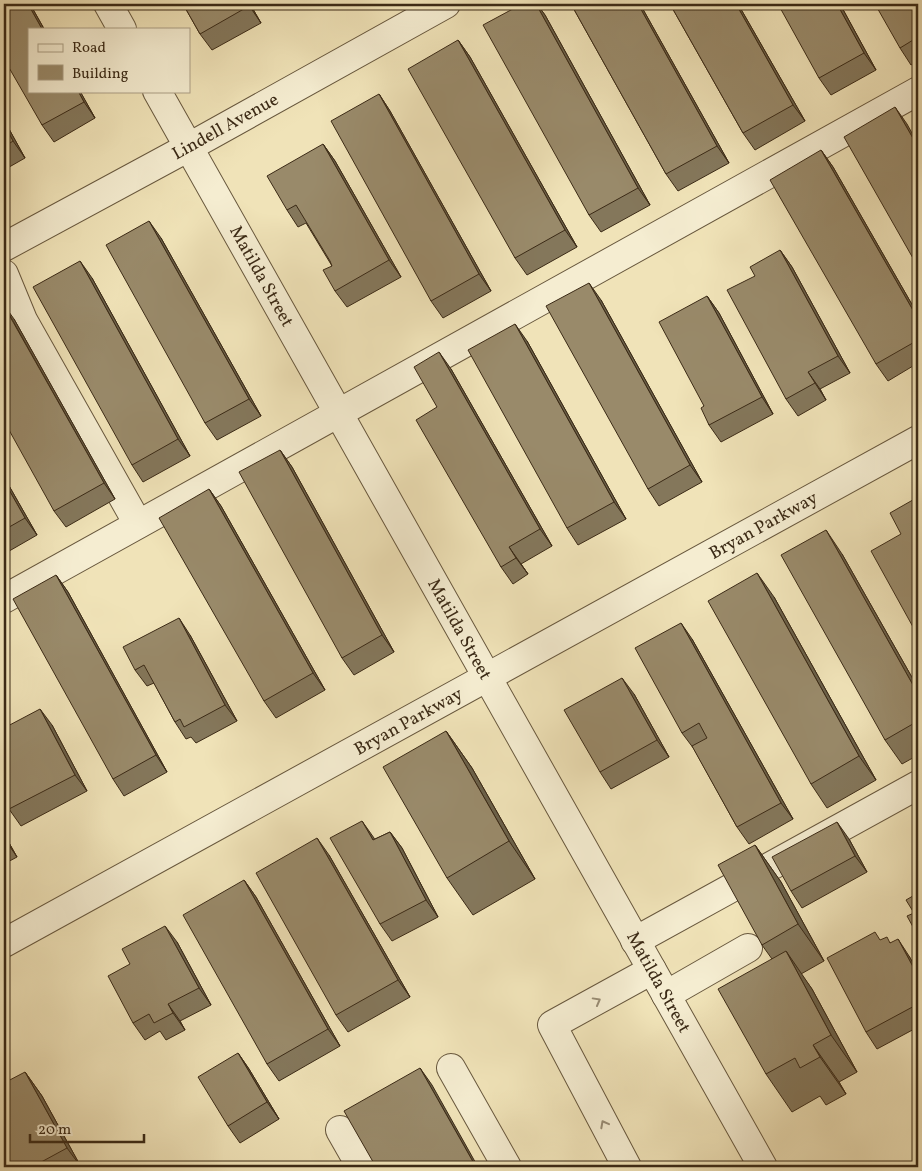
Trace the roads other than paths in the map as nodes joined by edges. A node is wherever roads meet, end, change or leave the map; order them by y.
1 (108, 4) edge
2 (446, 4) edge
3 (121, 28) edge
4 (918, 91) edge
5 (158, 92) edge
6 (189, 147) junction
7 (4, 247) edge
8 (4, 274) edge
9 (339, 413) junction
10 (918, 440) edge
11 (138, 524) junction
12 (4, 599) edge
13 (487, 677) junction
14 (918, 785) edge
15 (635, 941) junction
16 (4, 943) edge
17 (748, 948) edge
18 (652, 970) junction
19 (666, 995) junction
20 (451, 1068) dead end
21 (340, 1130) dead end
22 (361, 1167) edge
23 (507, 1167) edge
24 (627, 1167) edge
25 (763, 1167) edge

1 - 3 street
2 - 6 street, Lindell Avenue
4 - 9 street
5 - 6 street, Matilda Street
6 - 7 street, Lindell Avenue
6 - 9 street, Matilda Street
8 - 11 street
9 - 11 street
9 - 13 street, Matilda Street
10 - 13 street, Bryan Parkway
11 - 12 street
13 - 15 street, Matilda Street
13 - 16 street, Bryan Parkway
14 - 15 street
15 - 18 street, Matilda Street
17 - 19 street
18 - 19 street, Matilda Street
24 -> 18 street
19 - 25 street, Matilda Street
20 - 23 street
21 - 22 street

